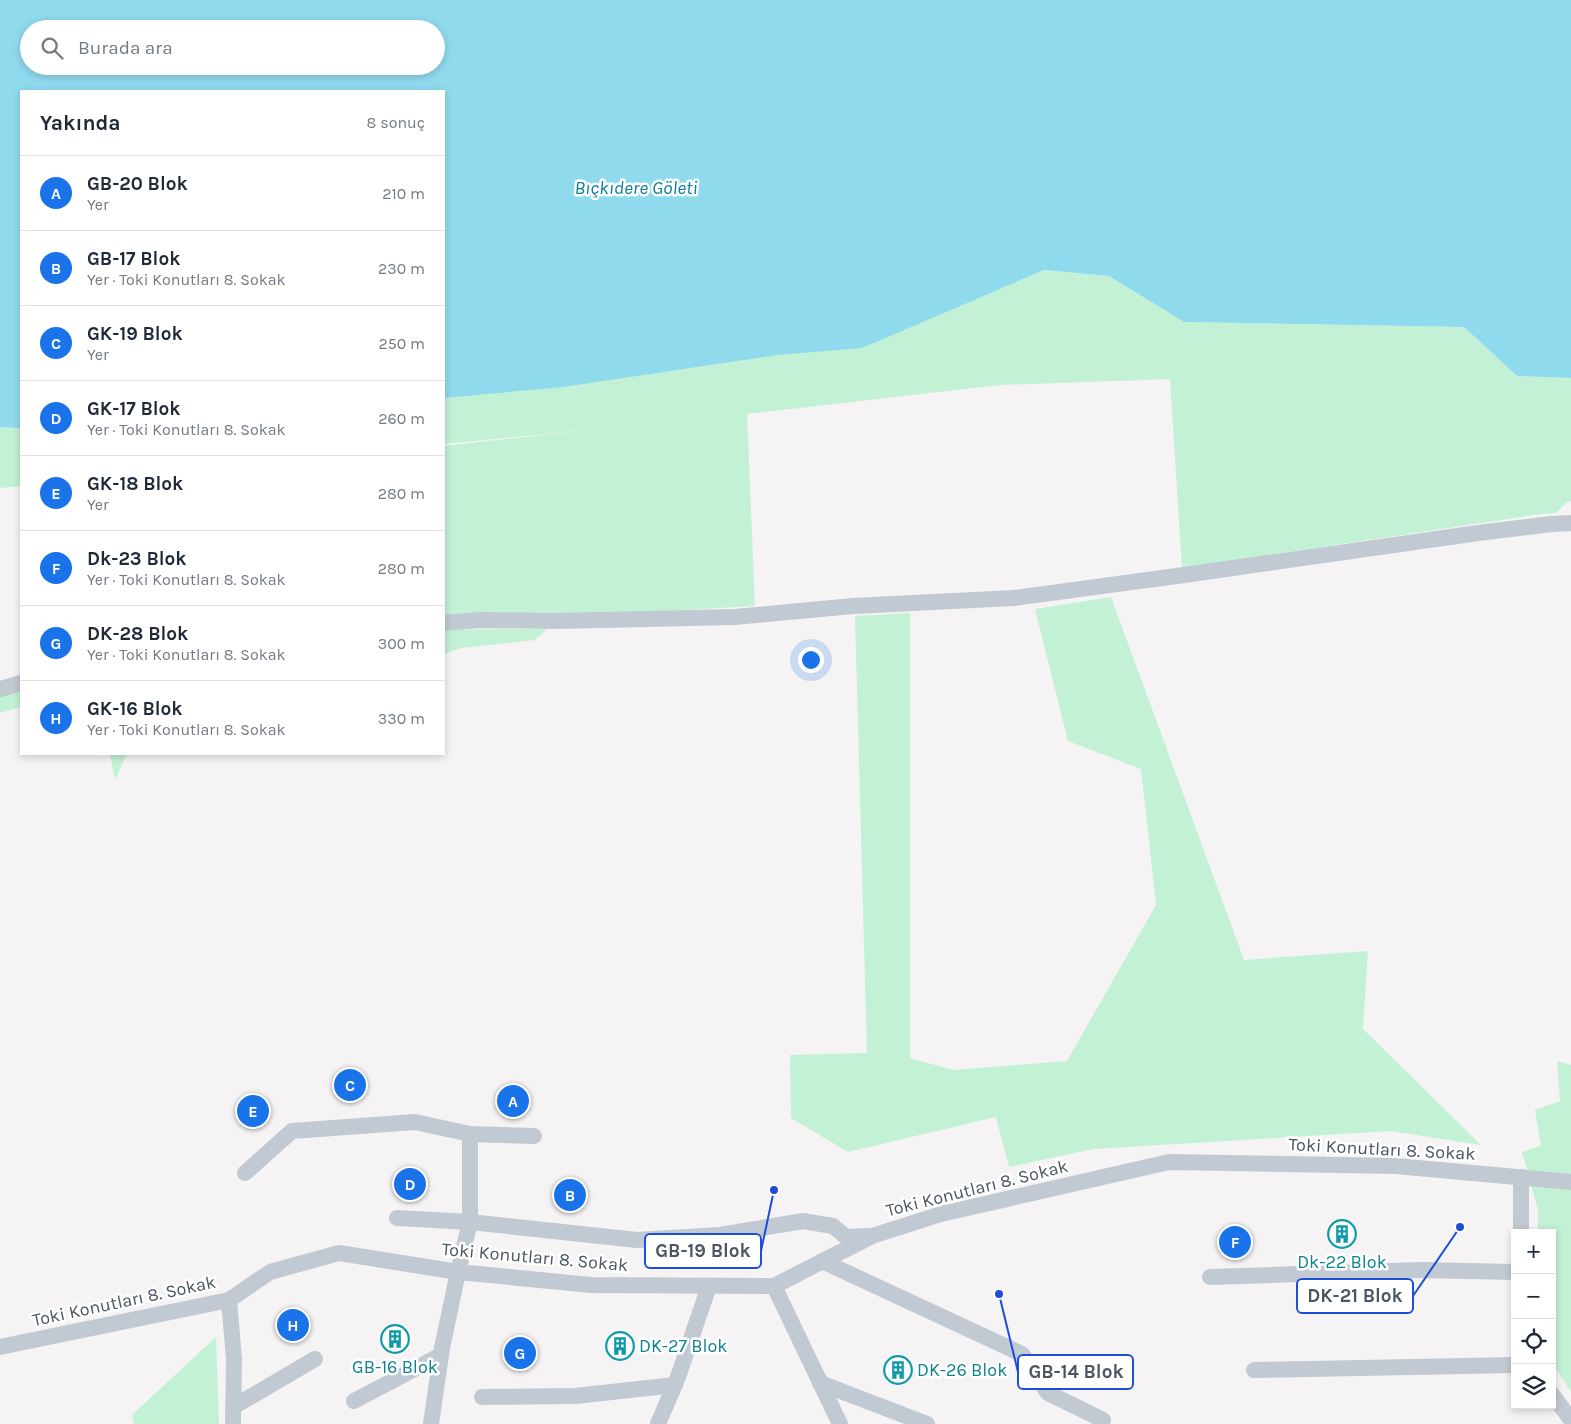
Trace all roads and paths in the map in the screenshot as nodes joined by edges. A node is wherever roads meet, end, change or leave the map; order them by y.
1 (1571, 523) edge
2 (445, 623) edge
3 (20, 683) edge
4 (0, 690) edge
5 (470, 1134) junction
6 (534, 1136) dead end
7 (245, 1173) dead end
8 (1521, 1177) junction
9 (1571, 1182) edge
10 (396, 1218) dead end
11 (470, 1222) junction
12 (1521, 1229) edge
13 (872, 1236) junction
14 (822, 1261) junction
15 (458, 1272) junction
16 (1511, 1272) edge
17 (1210, 1277) dead end
18 (709, 1286) junction
19 (774, 1286) junction
20 (229, 1300) junction
21 (0, 1347) edge
22 (441, 1355) junction
23 (315, 1359) dead end
24 (1511, 1366) edge
25 (1254, 1370) dead end
26 (820, 1383) junction
27 (675, 1385) junction
28 (482, 1397) dead end
29 (1556, 1399) edge
30 (354, 1401) dead end
31 (233, 1407) junction
32 (1103, 1420) dead end
33 (1571, 1420) edge
34 (233, 1424) edge
35 (431, 1424) edge
36 (658, 1424) edge
37 (840, 1424) edge
38 (927, 1424) edge

1 - 2 street
3 - 4 street
5 - 6 street
5 - 7 street
5 - 11 street
8 - 9 street, Toki Konutları 8. Sokak
8 - 12 street
8 - 13 street, Toki Konutları 8. Sokak
10 - 11 street
11 - 13 street
11 - 15 street
13 - 14 street, Toki Konutları 8. Sokak
14 - 19 street, Toki Konutları 8. Sokak
14 - 32 street
15 - 18 street, Toki Konutları 8. Sokak
15 - 20 street, Toki Konutları 8. Sokak
15 - 22 street
16 - 17 street
18 - 19 street, Toki Konutları 8. Sokak
18 - 27 street
19 - 26 street
20 - 21 street, Toki Konutları 8. Sokak
20 - 31 street
22 - 30 street
22 - 35 street
23 - 31 street
24 - 25 street
26 - 37 street
26 - 38 street
27 - 28 street
27 - 36 street
29 - 33 street
31 - 34 street

